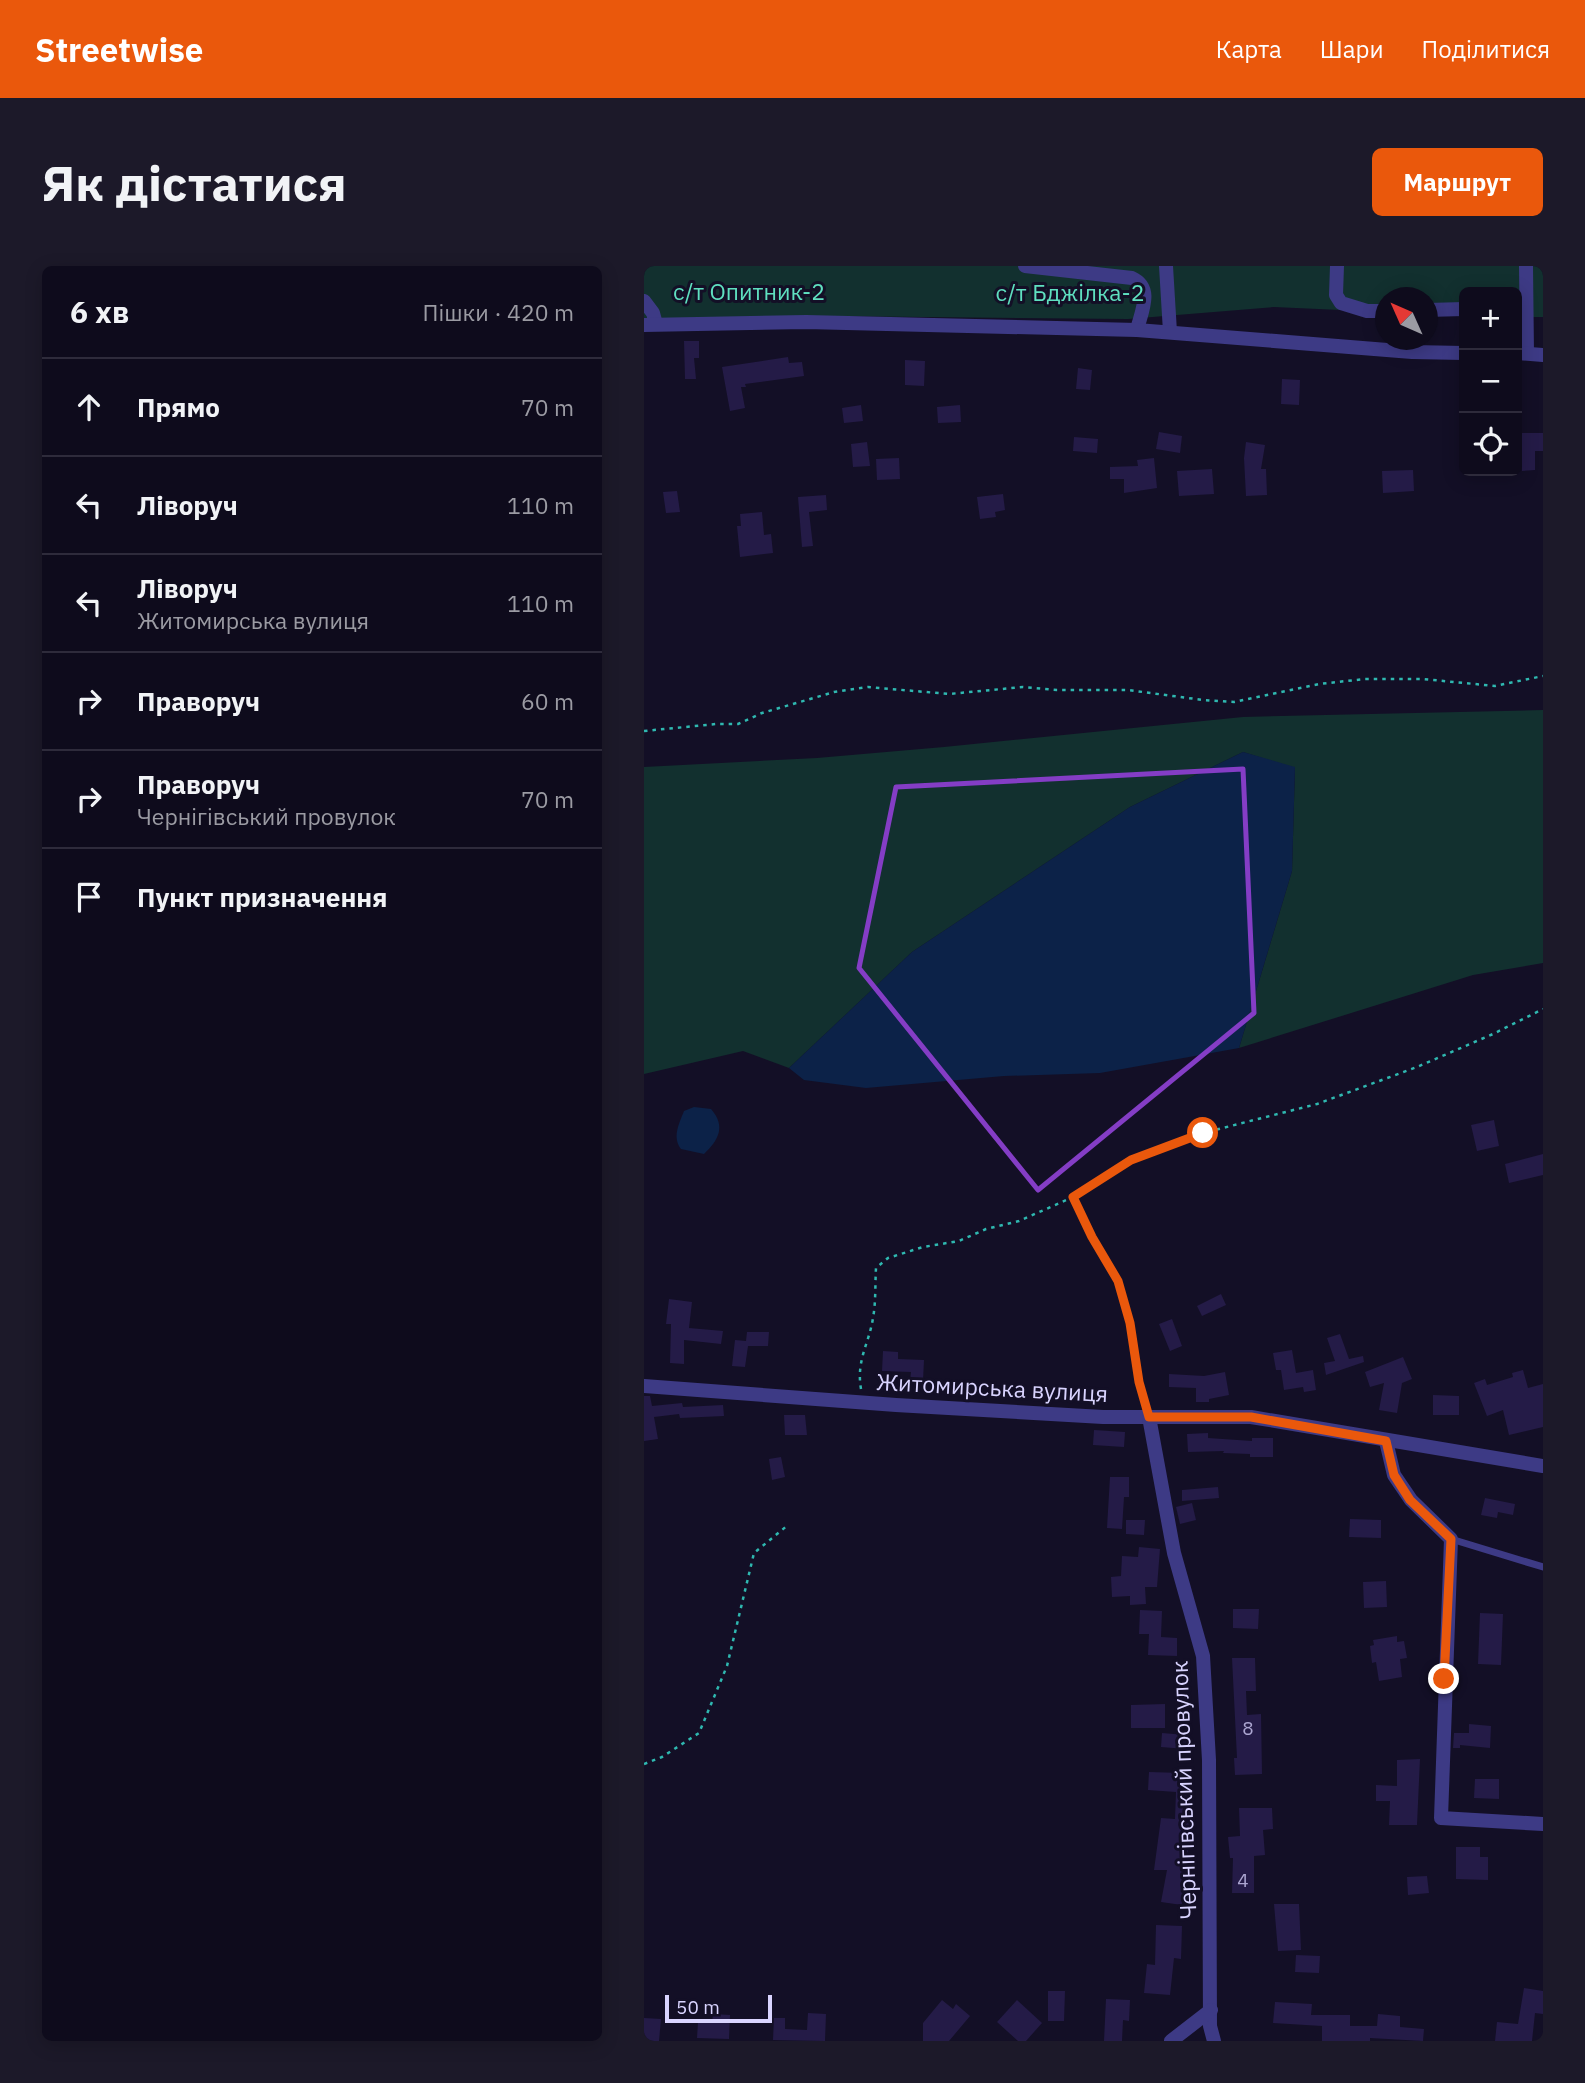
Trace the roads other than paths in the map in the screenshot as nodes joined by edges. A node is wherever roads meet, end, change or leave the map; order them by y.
1 (1025, 266) edge
2 (1166, 266) edge
3 (1337, 266) edge
4 (1526, 266) edge
5 (644, 302) edge
6 (1459, 309) edge
7 (1522, 309) edge
8 (1438, 310) edge
9 (1375, 311) edge
10 (650, 325) edge
11 (1137, 330) junction
12 (1170, 332) junction
13 (1459, 353) edge
14 (1522, 353) edge
15 (1543, 355) edge
16 (644, 1386) edge
17 (1149, 1417) junction
18 (1386, 1441) junction
19 (1543, 1466) edge
20 (1451, 1539) junction
21 (1543, 1566) edge
22 (1543, 1824) edge
23 (1211, 2010) junction
24 (1171, 2041) edge
25 (1214, 2041) edge

1 - 11 street
2 - 12 street
3 - 9 street
4 - 7 street
5 - 10 street
6 - 8 street
10 - 11 street
11 - 12 street
12 - 13 street
14 - 15 street
16 - 17 street, Житомирська вулиця
17 - 18 street, Житомирська вулиця
17 - 23 street, Чернігівський провулок
18 - 19 street, Житомирська вулиця
18 - 20 street
20 - 21 lane
20 - 22 street
23 - 24 street
23 - 25 street, Чернігівський провулок

